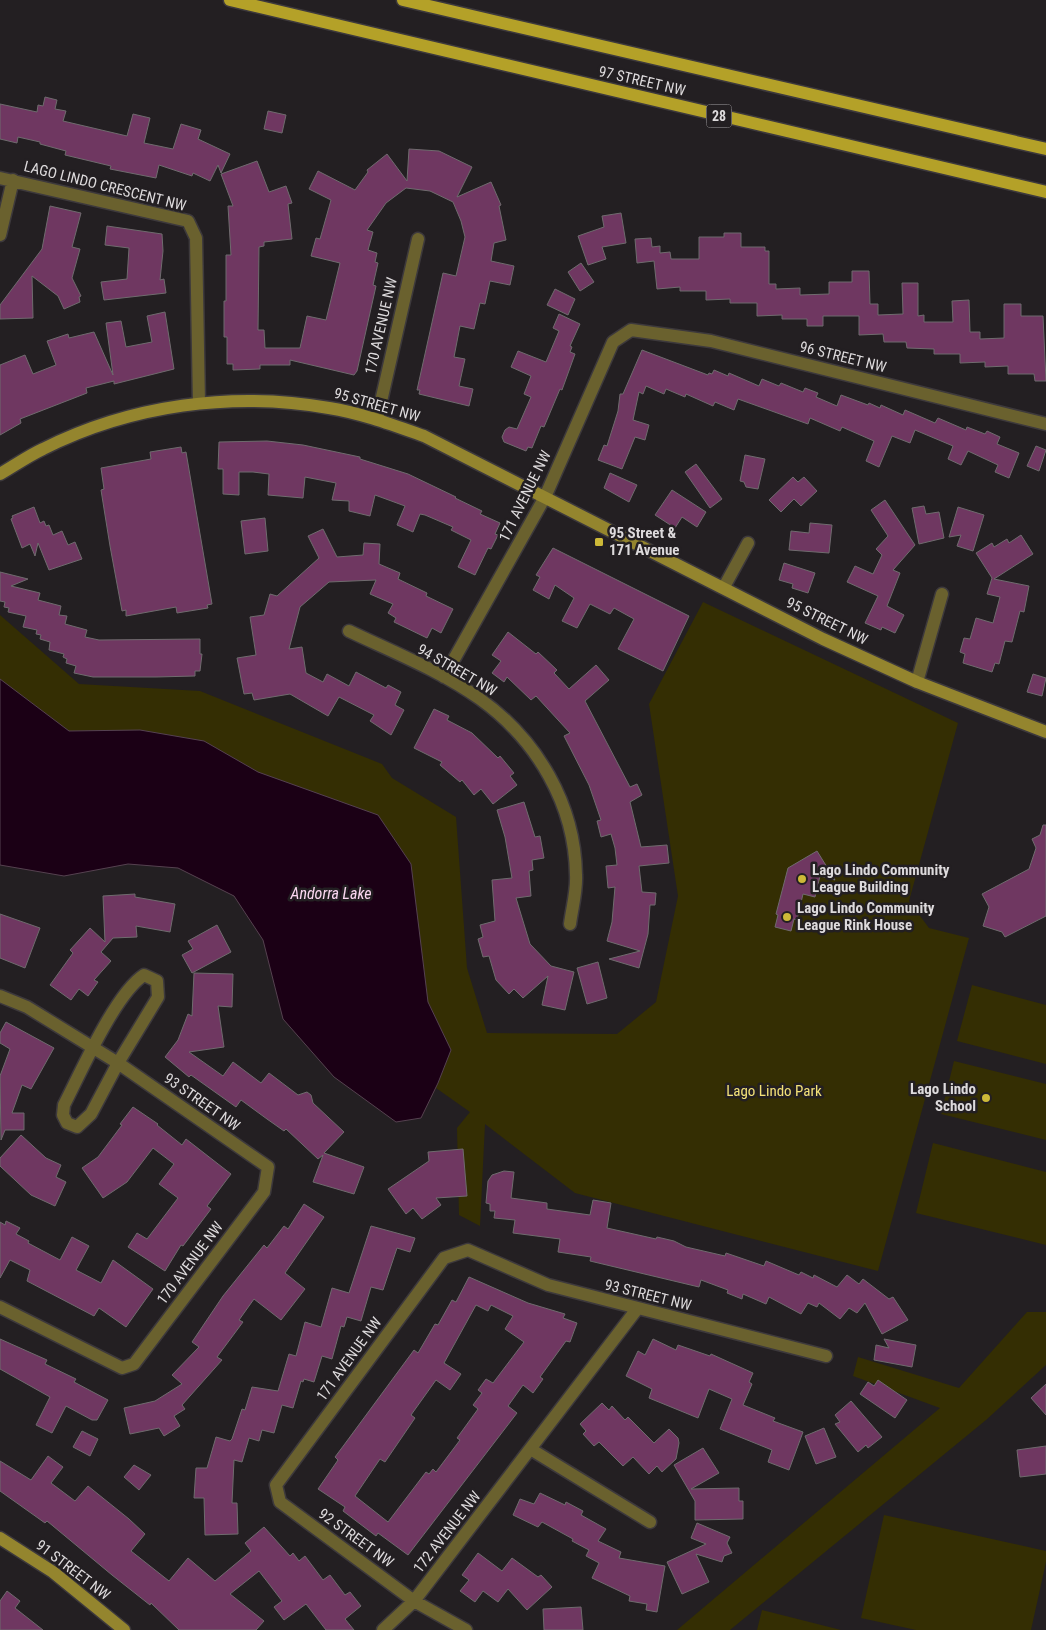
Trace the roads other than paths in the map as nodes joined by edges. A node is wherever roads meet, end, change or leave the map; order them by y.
1 (230, 0) edge
2 (403, 0) edge
3 (1046, 149) edge
4 (6, 179) edge
5 (1046, 192) edge
6 (0, 235) edge
7 (418, 239) dead end
8 (631, 330) joint
9 (199, 403) junction
10 (377, 419) junction
11 (1046, 424) edge
12 (0, 474) edge
13 (545, 497) junction
14 (748, 543) dead end
15 (724, 588) junction
16 (942, 594) dead end
17 (349, 631) dead end
18 (444, 677) junction
19 (917, 682) junction
20 (1046, 732) edge
21 (570, 924) dead end
22 (0, 996) edge
23 (92, 1049) junction
24 (118, 1064) junction
25 (268, 1167) joint
26 (468, 1250) joint
27 (0, 1306) edge
28 (637, 1309) junction
29 (826, 1356) dead end
30 (532, 1450) junction
31 (280, 1502) joint
32 (650, 1522) dead end
33 (0, 1538) edge
34 (414, 1601) junction
35 (124, 1630) edge
36 (383, 1630) edge
37 (466, 1630) edge

1 - 5 main road, 97 STREET NW / 28
2 - 3 main road, 97 STREET NW
4 - 6 street, LAGO LINDO CRESCENT NW
4 - 9 street, LAGO LINDO CRESCENT NW
7 - 10 street, 170 AVENUE NW
8 - 11 street, 96 STREET NW
8 - 13 street, 171 AVENUE NW
9 - 10 street, 95 STREET NW
9 - 12 street, 95 STREET NW
10 - 13 street, 95 STREET NW
13 - 15 street, 95 STREET NW
13 - 18 street, 171 AVENUE NW
14 - 15 street
15 - 19 street, 95 STREET NW
16 - 19 street
17 - 18 street, 94 STREET NW
18 - 21 street, 94 STREET NW
19 - 20 street, 95 STREET NW
22 - 23 street, 93 STREET NW
23 - 24 street, 93 STREET NW
23 - 24 street
23 - 24 street
24 - 25 street, 93 STREET NW
25 - 27 street, 170 AVENUE NW
26 - 28 street, 93 STREET NW
26 - 31 street, 171 AVENUE NW
28 - 29 street, 93 STREET NW
28 - 30 street, 172 AVENUE NW
30 - 32 street
30 - 34 street, 172 AVENUE NW
31 - 34 street, 92 STREET NW
33 - 35 street, 91 STREET NW
34 - 36 street, 172 AVENUE NW
34 - 37 street, 92 STREET NW

